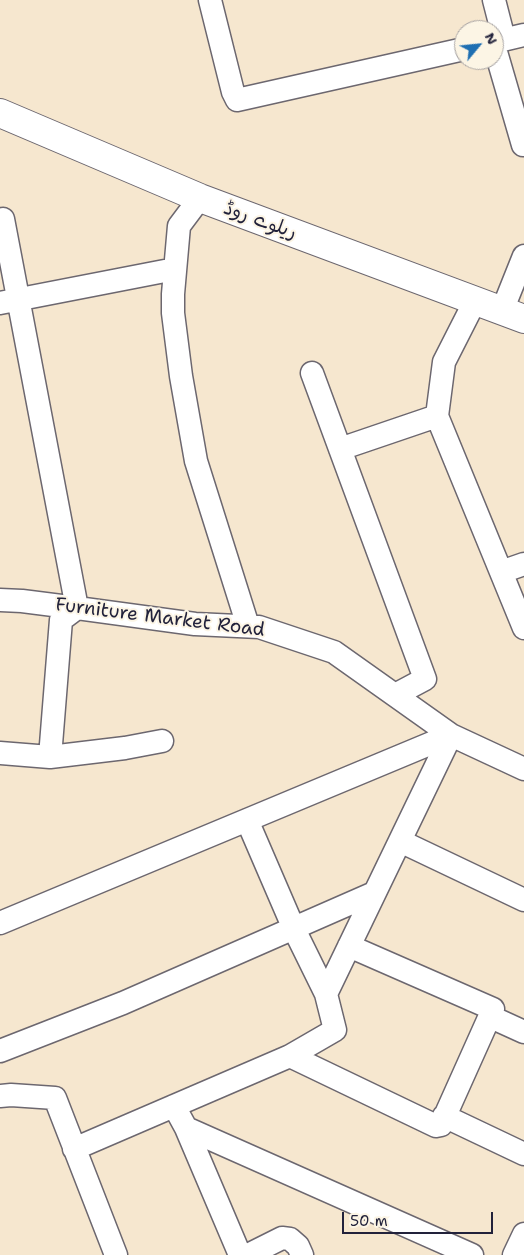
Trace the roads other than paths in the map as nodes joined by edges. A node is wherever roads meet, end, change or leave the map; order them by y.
1 (210, 0) edge
2 (494, 0) edge
3 (499, 20) edge
4 (504, 40) edge
5 (454, 51) edge
6 (0, 113) edge
7 (522, 145) dead end
8 (200, 198) junction
9 (3, 220) dead end
10 (524, 256) edge
11 (175, 269) junction
12 (9, 301) edge
13 (475, 301) junction
14 (513, 315) edge
15 (312, 373) dead end
16 (437, 416) junction
17 (340, 448) junction
18 (524, 564) edge
19 (501, 572) junction
20 (0, 600) edge
21 (77, 608) junction
22 (248, 626) junction
23 (524, 628) edge
24 (395, 696) junction
25 (450, 735) junction
26 (162, 740) dead end
27 (0, 753) edge
28 (50, 756) junction
29 (524, 769) edge
30 (247, 820) junction
31 (400, 841) junction
32 (374, 893) junction
33 (524, 900) edge
34 (0, 923) edge
35 (294, 929) junction
36 (349, 946) junction
37 (326, 994) junction
38 (491, 1016) junction
39 (524, 1032) edge
40 (0, 1051) edge
41 (290, 1056) junction
42 (0, 1096) edge
43 (174, 1106) junction
44 (444, 1116) junction
45 (186, 1128) junction
46 (74, 1149) junction
47 (524, 1154) edge
48 (524, 1234) edge
49 (116, 1255) edge
50 (240, 1255) edge
51 (248, 1255) edge
52 (302, 1255) edge
53 (472, 1255) edge
54 (514, 1255) edge

1 - 5 street
2 - 3 street
4 - 7 street
6 - 8 street, ریلوے روڈ
8 - 11 street
8 - 13 street, ریلوے روڈ
9 - 12 street
10 - 14 street
11 - 12 street
11 - 22 street
12 - 21 street
13 - 14 street, ریلوے روڈ
13 - 16 street
15 - 17 street
16 - 17 street
16 - 19 street
17 - 24 street
18 - 19 street
19 - 23 street
20 - 21 street, Furniture Market Road
21 - 22 street, Furniture Market Road
21 - 28 street
22 - 24 street, Furniture Market Road
24 - 25 street, Furniture Market Road
25 - 29 street, Furniture Market Road
25 - 30 street
25 - 31 street
26 - 28 street
27 - 28 street
30 - 34 street
30 - 35 street
31 - 32 street
31 - 33 street
32 - 35 street
32 - 36 street
35 - 37 street
35 - 40 street
36 - 37 street
36 - 38 street
37 - 41 street
38 - 39 street
38 - 44 street
41 - 43 street
41 - 44 street
42 - 46 street
43 - 45 street
43 - 46 street
44 - 47 street
45 - 50 street
45 - 53 street
46 - 49 street
48 - 54 street
51 - 52 street

